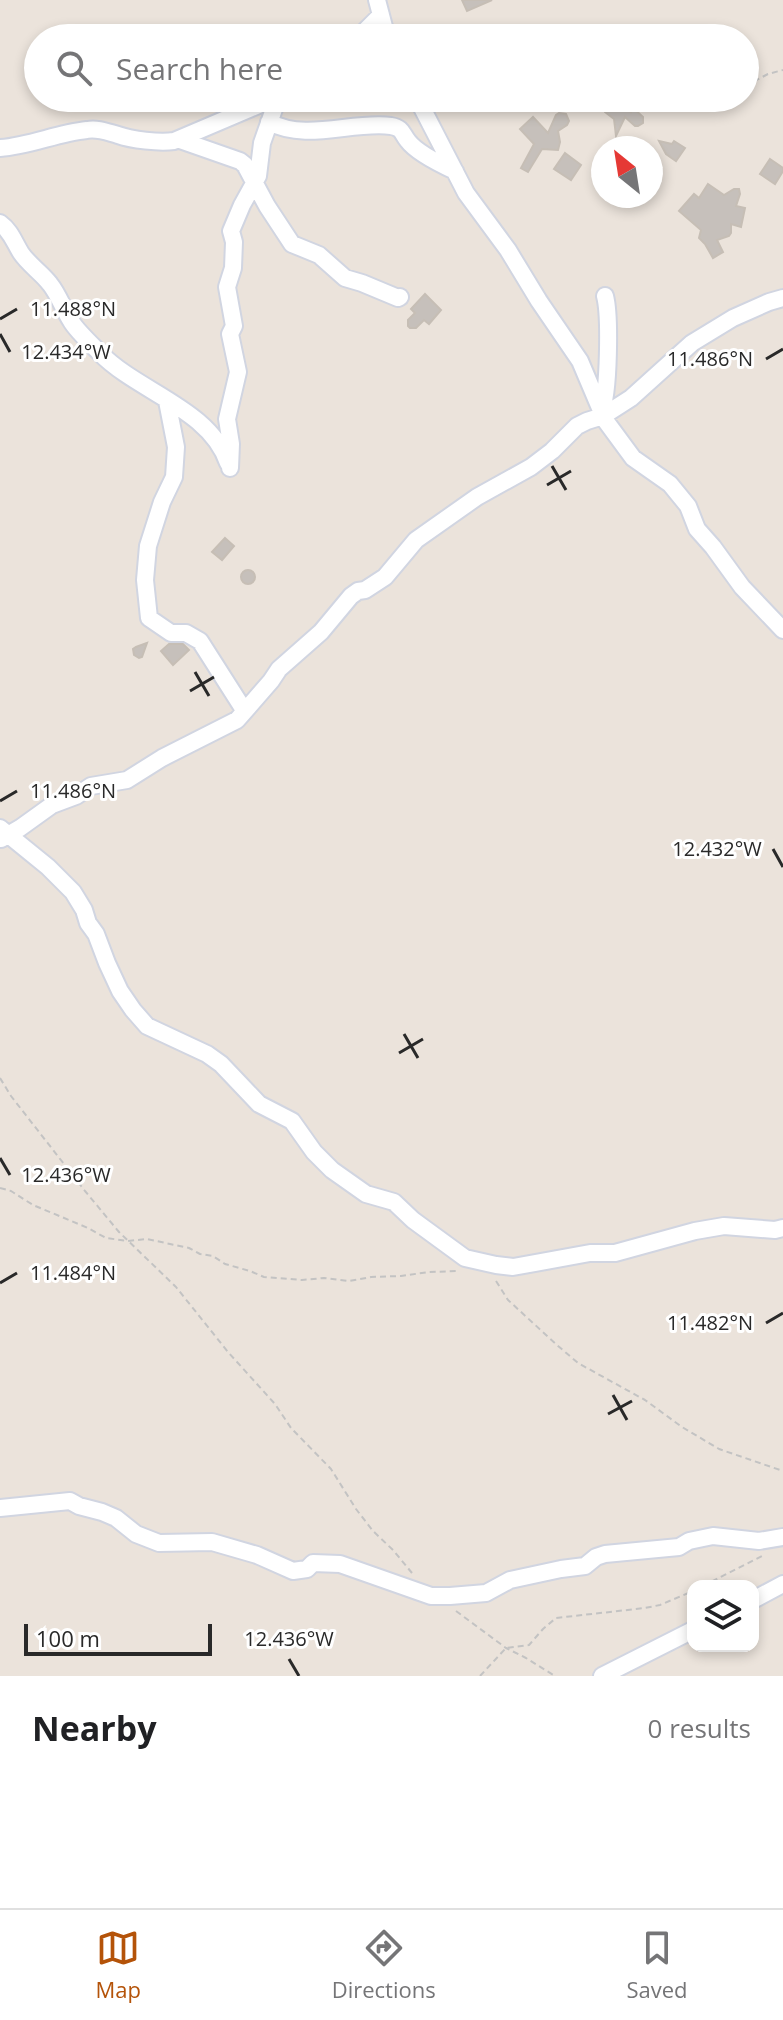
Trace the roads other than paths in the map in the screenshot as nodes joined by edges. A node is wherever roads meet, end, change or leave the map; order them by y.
1 (242, 112) edge
2 (273, 112) edge
3 (424, 112) edge
4 (269, 122) junction
5 (180, 140) junction
6 (0, 148) edge
7 (455, 171) junction
8 (255, 182) junction
9 (0, 223) edge
10 (605, 296) dead end
11 (400, 297) dead end
12 (783, 298) edge
13 (167, 401) junction
14 (602, 413) junction
15 (783, 630) edge
16 (244, 710) junction
17 (3, 834) edge
18 (783, 1228) edge
19 (0, 1508) edge
20 (783, 1537) edge
21 (783, 1584) edge
22 (759, 1597) edge
23 (687, 1633) edge
24 (602, 1676) edge

1 - 5 street
2 - 4 street
3 - 7 street
4 - 7 street
4 - 8 street
5 - 6 street
5 - 8 street
7 - 14 street
8 - 11 street
8 - 13 street
9 - 13 street
10 - 14 street
12 - 14 street
13 - 16 street
14 - 15 street
14 - 16 street
16 - 17 street
17 - 18 street
19 - 20 street
21 - 22 street
23 - 24 street

